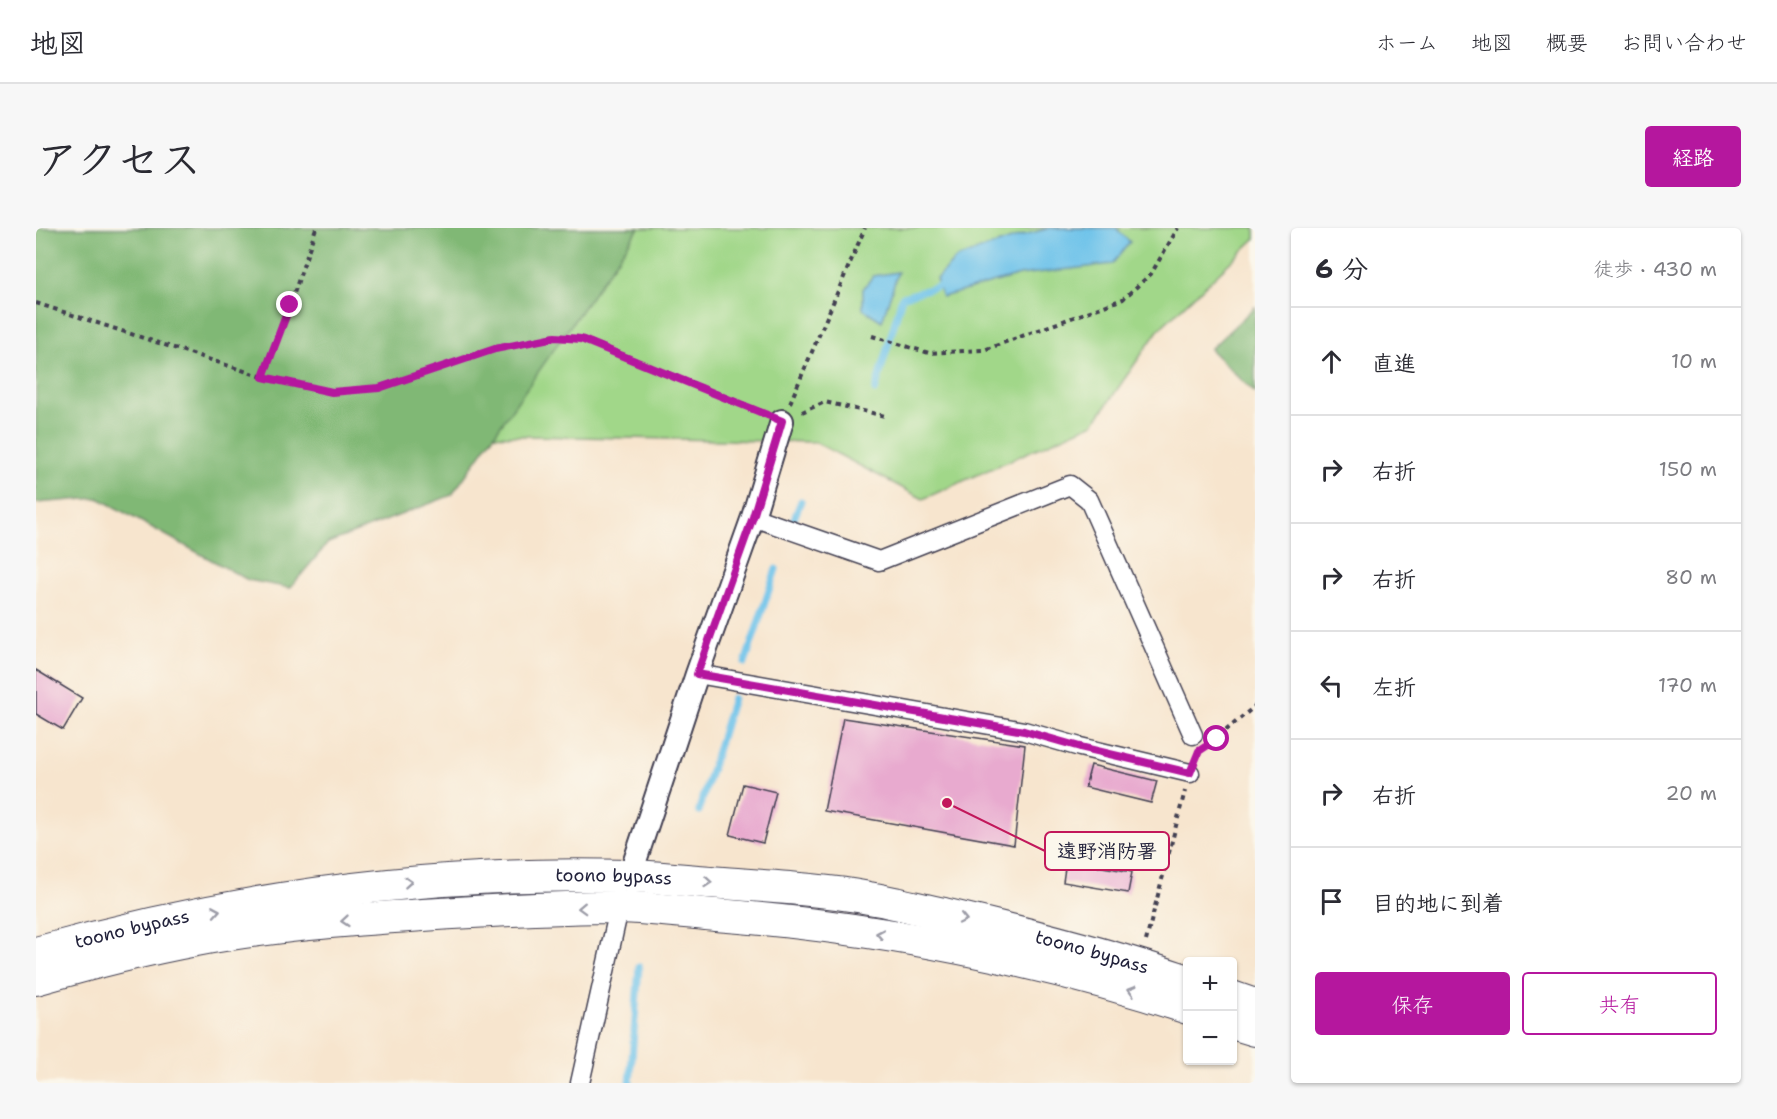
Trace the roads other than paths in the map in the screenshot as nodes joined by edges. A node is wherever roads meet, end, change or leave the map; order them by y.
1 (782, 421) road end
2 (753, 517) junction
3 (697, 674) junction
4 (1193, 735) dead end
5 (1190, 773) road end
6 (630, 876) junction
7 (618, 907) junction
8 (928, 911) junction
9 (921, 941) junction
10 (36, 953) edge
11 (36, 979) edge
12 (1183, 979) edge
13 (1237, 998) edge
14 (1255, 1005) edge
15 (1183, 1006) edge
16 (1237, 1024) edge
17 (1255, 1030) edge
18 (580, 1083) edge

1 - 2 street
2 - 3 street
2 - 4 street
3 - 5 street
3 - 6 street
6 - 7 street
6 -> 8 highway, toono bypass
10 -> 6 highway, toono bypass
9 -> 7 highway, toono bypass
7 -> 11 highway, toono bypass
7 - 18 street
8 - 9 highway
8 -> 12 highway, toono bypass
15 -> 9 highway, toono bypass
13 - 14 highway
16 - 17 highway

